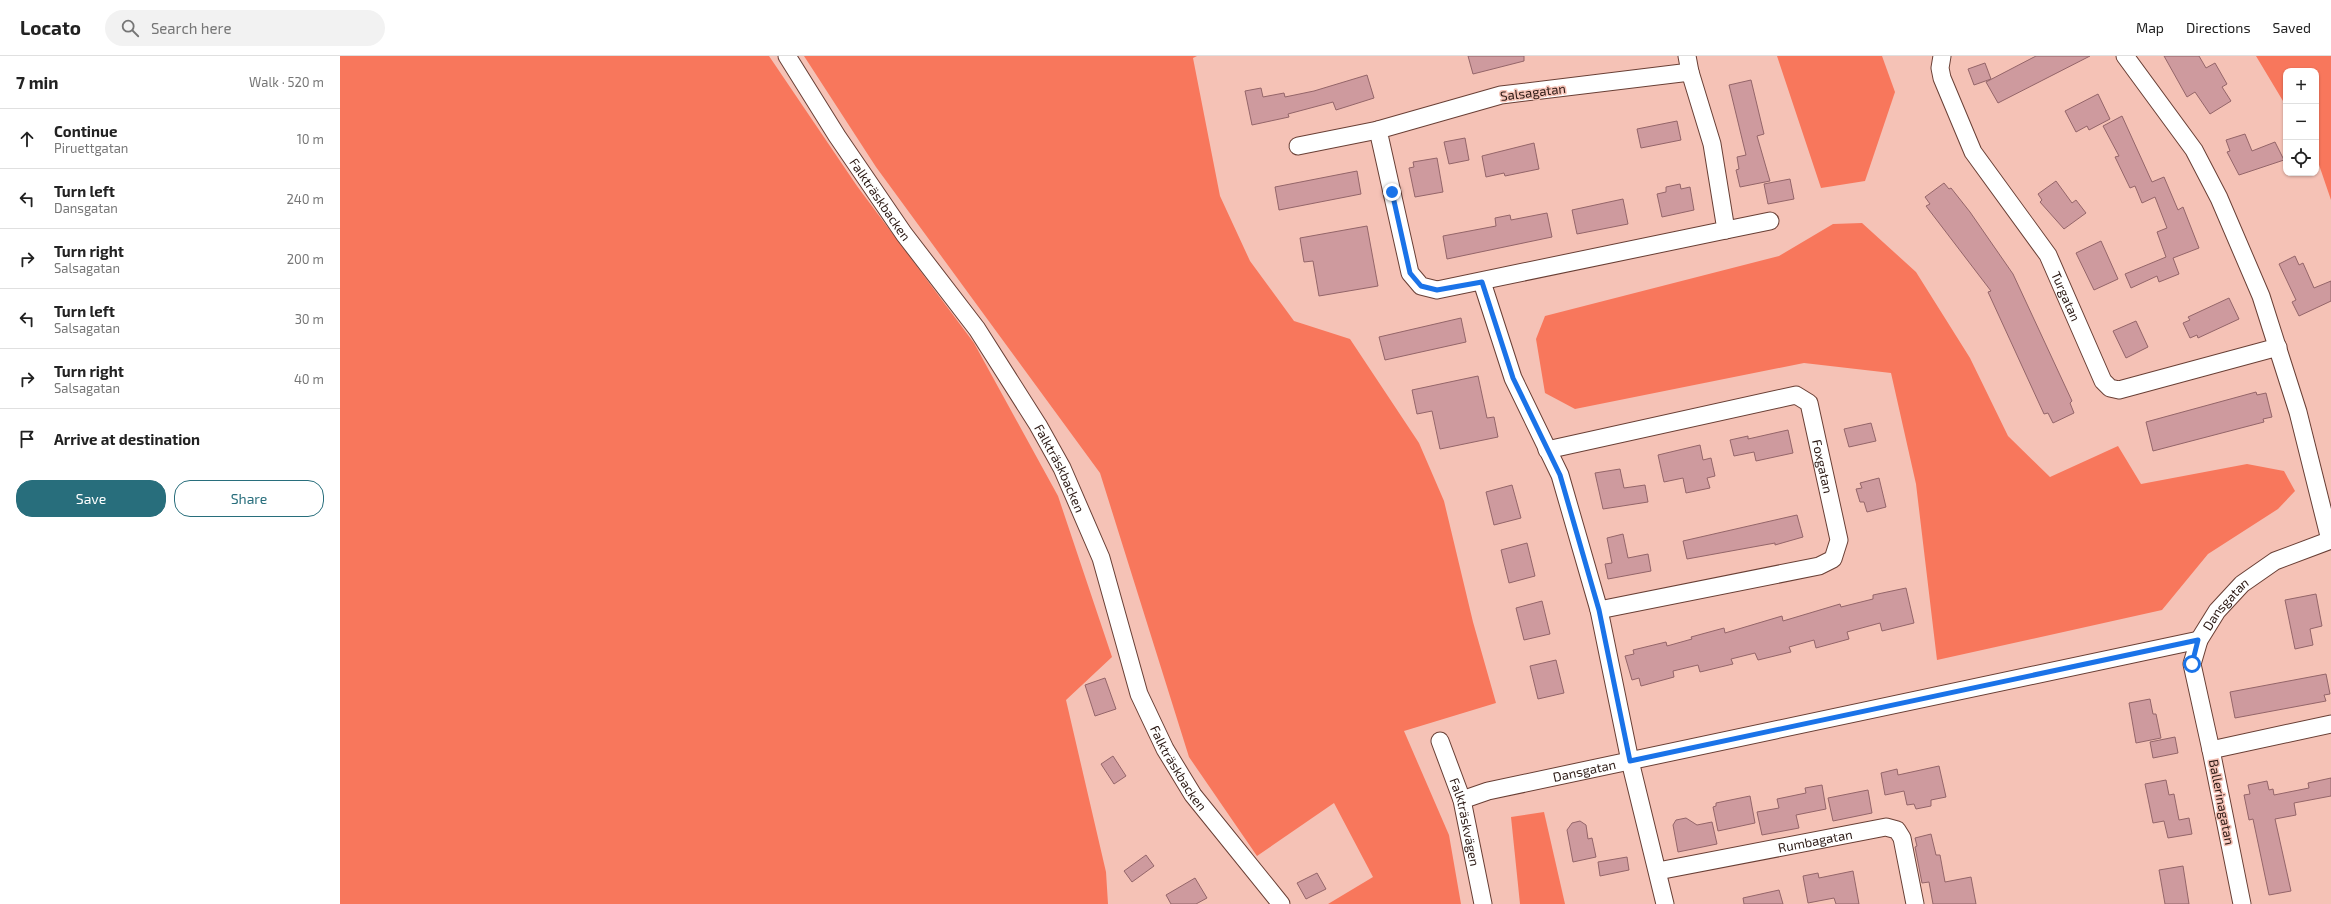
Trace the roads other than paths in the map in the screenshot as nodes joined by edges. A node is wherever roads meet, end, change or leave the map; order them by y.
1 (787, 56) edge
2 (1942, 56) edge
3 (2125, 56) edge
4 (1689, 64) edge
5 (1378, 130) junction
6 (1298, 146) dead end
7 (1770, 221) dead end
8 (1726, 230) junction
9 (1482, 282) junction
10 (2278, 348) junction
11 (1547, 450) junction
12 (2330, 540) edge
13 (1599, 610) junction
14 (2198, 640) junction
15 (2331, 724) edge
16 (1440, 741) dead end
17 (2211, 750) junction
18 (1630, 761) junction
19 (1462, 800) junction
20 (1658, 871) junction
21 (1281, 904) edge
22 (1483, 904) edge
23 (1665, 904) edge
24 (1916, 904) edge
25 (2242, 904) edge

1 - 21 street, Falkträskbacken
2 - 10 street, Turgatan
3 - 10 street
4 - 5 street, Salsagatan
4 - 8 street, Salsagatan
5 - 6 street, Salsagatan
5 - 9 street
7 - 8 street
8 - 9 street
9 - 11 street
10 - 12 street
11 - 13 street
11 - 13 street, Foxgatan
12 - 14 street, Dansgatan
13 - 18 street
14 - 17 street
14 - 18 street, Dansgatan
15 - 17 street, Ballerinagatan
16 - 19 street, Falkträskvägen
17 - 25 street, Ballerinagatan
18 - 19 street, Dansgatan
18 - 20 street
19 - 22 street, Falkträskvägen
20 - 23 street
20 - 24 street, Rumbagatan

